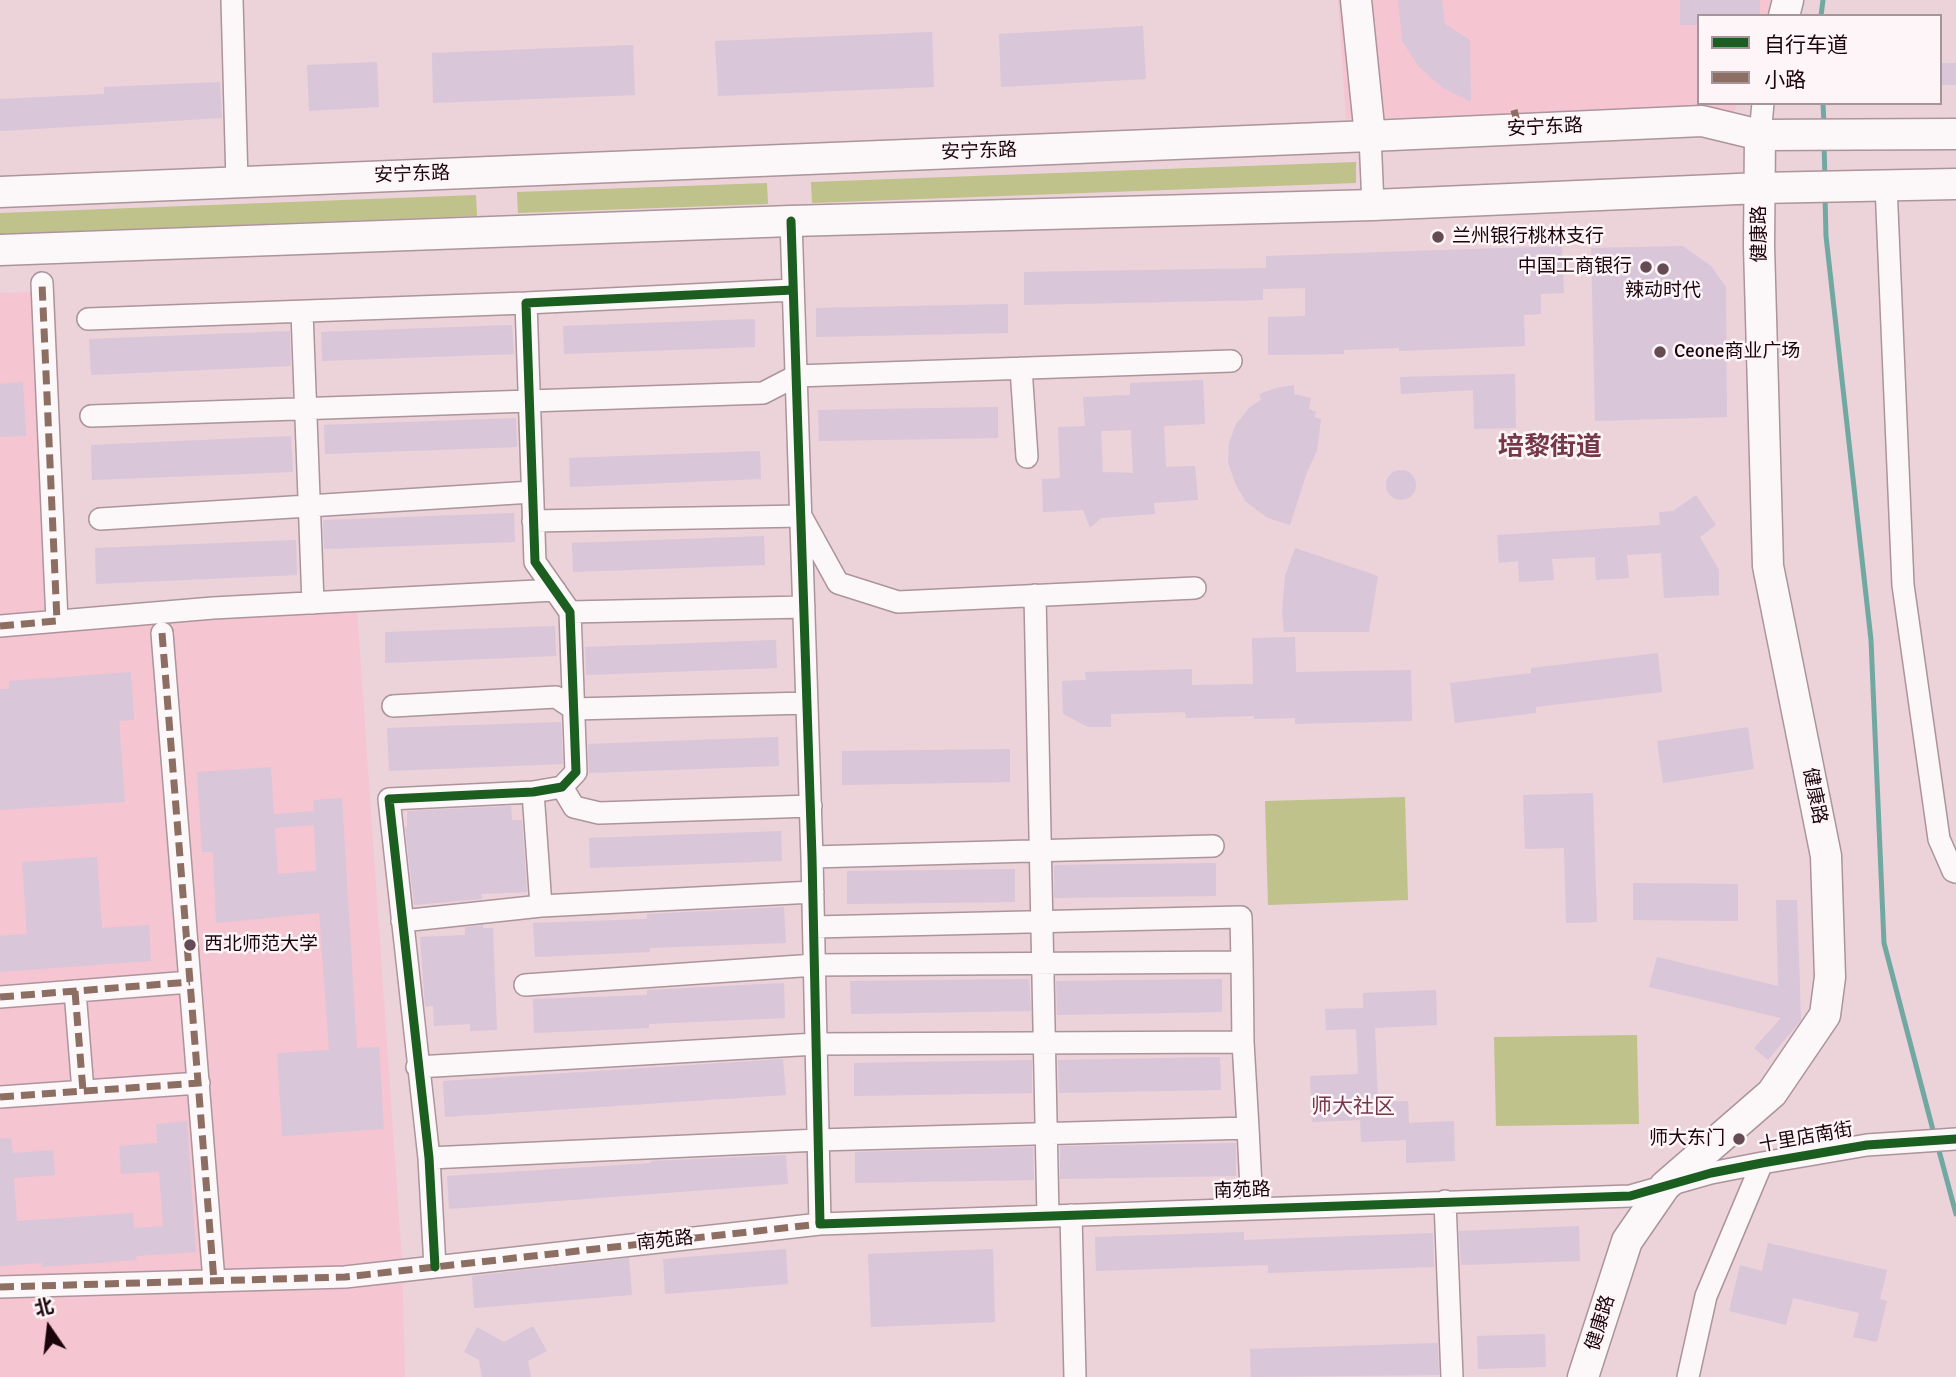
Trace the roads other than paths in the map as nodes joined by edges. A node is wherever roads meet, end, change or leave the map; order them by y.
1 (232, 0) edge
2 (1356, 0) edge
3 (1763, 105) edge
4 (1956, 134) edge
5 (1760, 135) junction
6 (1370, 136) junction
7 (237, 182) junction
8 (1956, 184) edge
9 (1886, 185) junction
10 (1760, 188) junction
11 (0, 192) edge
12 (1373, 205) junction
13 (791, 220) junction
14 (0, 250) edge
15 (42, 283) dead end
16 (793, 290) junction
17 (526, 303) junction
18 (302, 312) junction
19 (88, 320) dead end
20 (1231, 361) dead end
21 (1021, 368) junction
22 (796, 376) junction
23 (529, 400) junction
24 (306, 409) junction
25 (91, 416) dead end
26 (1027, 457) dead end
27 (532, 492) junction
28 (309, 506) junction
29 (801, 516) junction
30 (100, 519) dead end
31 (533, 521) junction
32 (1195, 588) dead end
33 (555, 590) junction
34 (1035, 596) junction
35 (313, 603) junction
36 (804, 607) junction
37 (570, 612) junction
38 (57, 621) junction
39 (0, 626) edge
40 (162, 633) dead end
41 (807, 703) junction
42 (393, 706) dead end
43 (574, 709) junction
44 (562, 787) junction
45 (533, 792) junction
46 (811, 806) junction
47 (1946, 818) edge
48 (1213, 846) dead end
49 (1040, 851) junction
50 (812, 857) junction
51 (1956, 872) edge
52 (813, 892) junction
53 (541, 906) junction
54 (402, 921) junction
55 (1041, 921) junction
56 (814, 927) junction
57 (1242, 962) junction
58 (1042, 964) junction
59 (815, 965) junction
60 (190, 982) junction
61 (525, 985) dead end
62 (75, 991) junction
63 (0, 997) edge
64 (1044, 1041) junction
65 (1243, 1042) junction
66 (816, 1044) junction
67 (417, 1067) junction
68 (199, 1083) junction
69 (83, 1091) junction
70 (0, 1097) edge
71 (1248, 1128) junction
72 (1046, 1132) junction
73 (1953, 1139) edge
74 (818, 1140) junction
75 (429, 1158) junction
76 (1762, 1163) junction
77 (1665, 1186) junction
78 (1445, 1202) junction
79 (1252, 1208) junction
80 (1070, 1215) junction
81 (1048, 1216) junction
82 (820, 1224) junction
83 (435, 1267) junction
84 (214, 1281) junction
85 (0, 1287) edge
86 (1075, 1377) edge
87 (1452, 1377) edge
88 (1583, 1377) edge
89 (1688, 1377) edge

1 - 7 street
2 - 6 main road
3 - 5 street
4 - 5 main road, 安宁东路
5 - 6 main road, 安宁东路
5 - 10 main road, 健康路
6 - 7 main road, 安宁东路
6 - 12 street
7 - 11 main road, 安宁东路
8 - 9 main road
9 - 10 main road
9 - 47 street
10 - 12 main road
10 - 77 main road, 健康路
12 - 13 main road
13 - 14 main road
13 - 16 street
15 - 38 street
16 - 17 street
16 - 22 street
17 - 18 street
17 - 23 street
18 - 19 street
18 - 24 street
20 - 21 street
21 - 22 street
21 - 26 street
22 - 23 street
22 - 29 street
23 - 24 street
23 - 27 street
24 - 25 street
24 - 28 street
27 - 28 street
27 - 31 street
28 - 30 street
28 - 35 street
29 - 31 street
29 - 34 street
29 - 36 street
31 - 33 street
32 - 34 street
33 - 35 street
33 - 37 street
34 - 49 street
35 - 38 street
36 - 37 street
36 - 41 street
37 - 43 street
38 - 39 street
40 - 60 street
41 - 43 street
41 - 46 street
42 - 43 street
43 - 44 street
44 - 45 street
44 - 46 street
45 - 53 street
45 - 54 street
46 - 50 street
47 - 51 street
48 - 49 street
49 - 50 street
49 - 55 street
50 - 52 street
52 - 53 street
52 - 56 street
53 - 54 street
54 - 67 street
55 - 56 street
55 - 57 street
55 - 58 street
56 - 59 street
57 - 58 street
57 - 65 street
58 - 59 street
58 - 64 street
59 - 61 street
59 - 66 street
60 - 62 street
60 - 68 street
62 - 63 street
62 - 69 street
64 - 65 street
64 - 66 street
64 - 72 street
65 - 71 street
66 - 67 street
66 - 74 street
67 - 75 street
68 - 69 street
68 - 84 street
69 - 70 street
71 - 72 street
71 - 79 street
72 - 74 street
72 - 81 street
73 - 76 street, 十里店南街
74 - 75 street
74 - 82 street
75 - 83 street
76 - 77 street, 十里店南街
76 - 89 street
77 - 78 street, 南苑路
77 - 88 main road, 健康路
78 - 79 street, 南苑路
78 - 87 street
79 - 80 street, 南苑路
80 - 81 street, 南苑路
80 - 86 street
81 - 82 street, 南苑路
82 - 83 street, 南苑路
83 - 84 street, 南苑路
84 - 85 street, 南苑路

